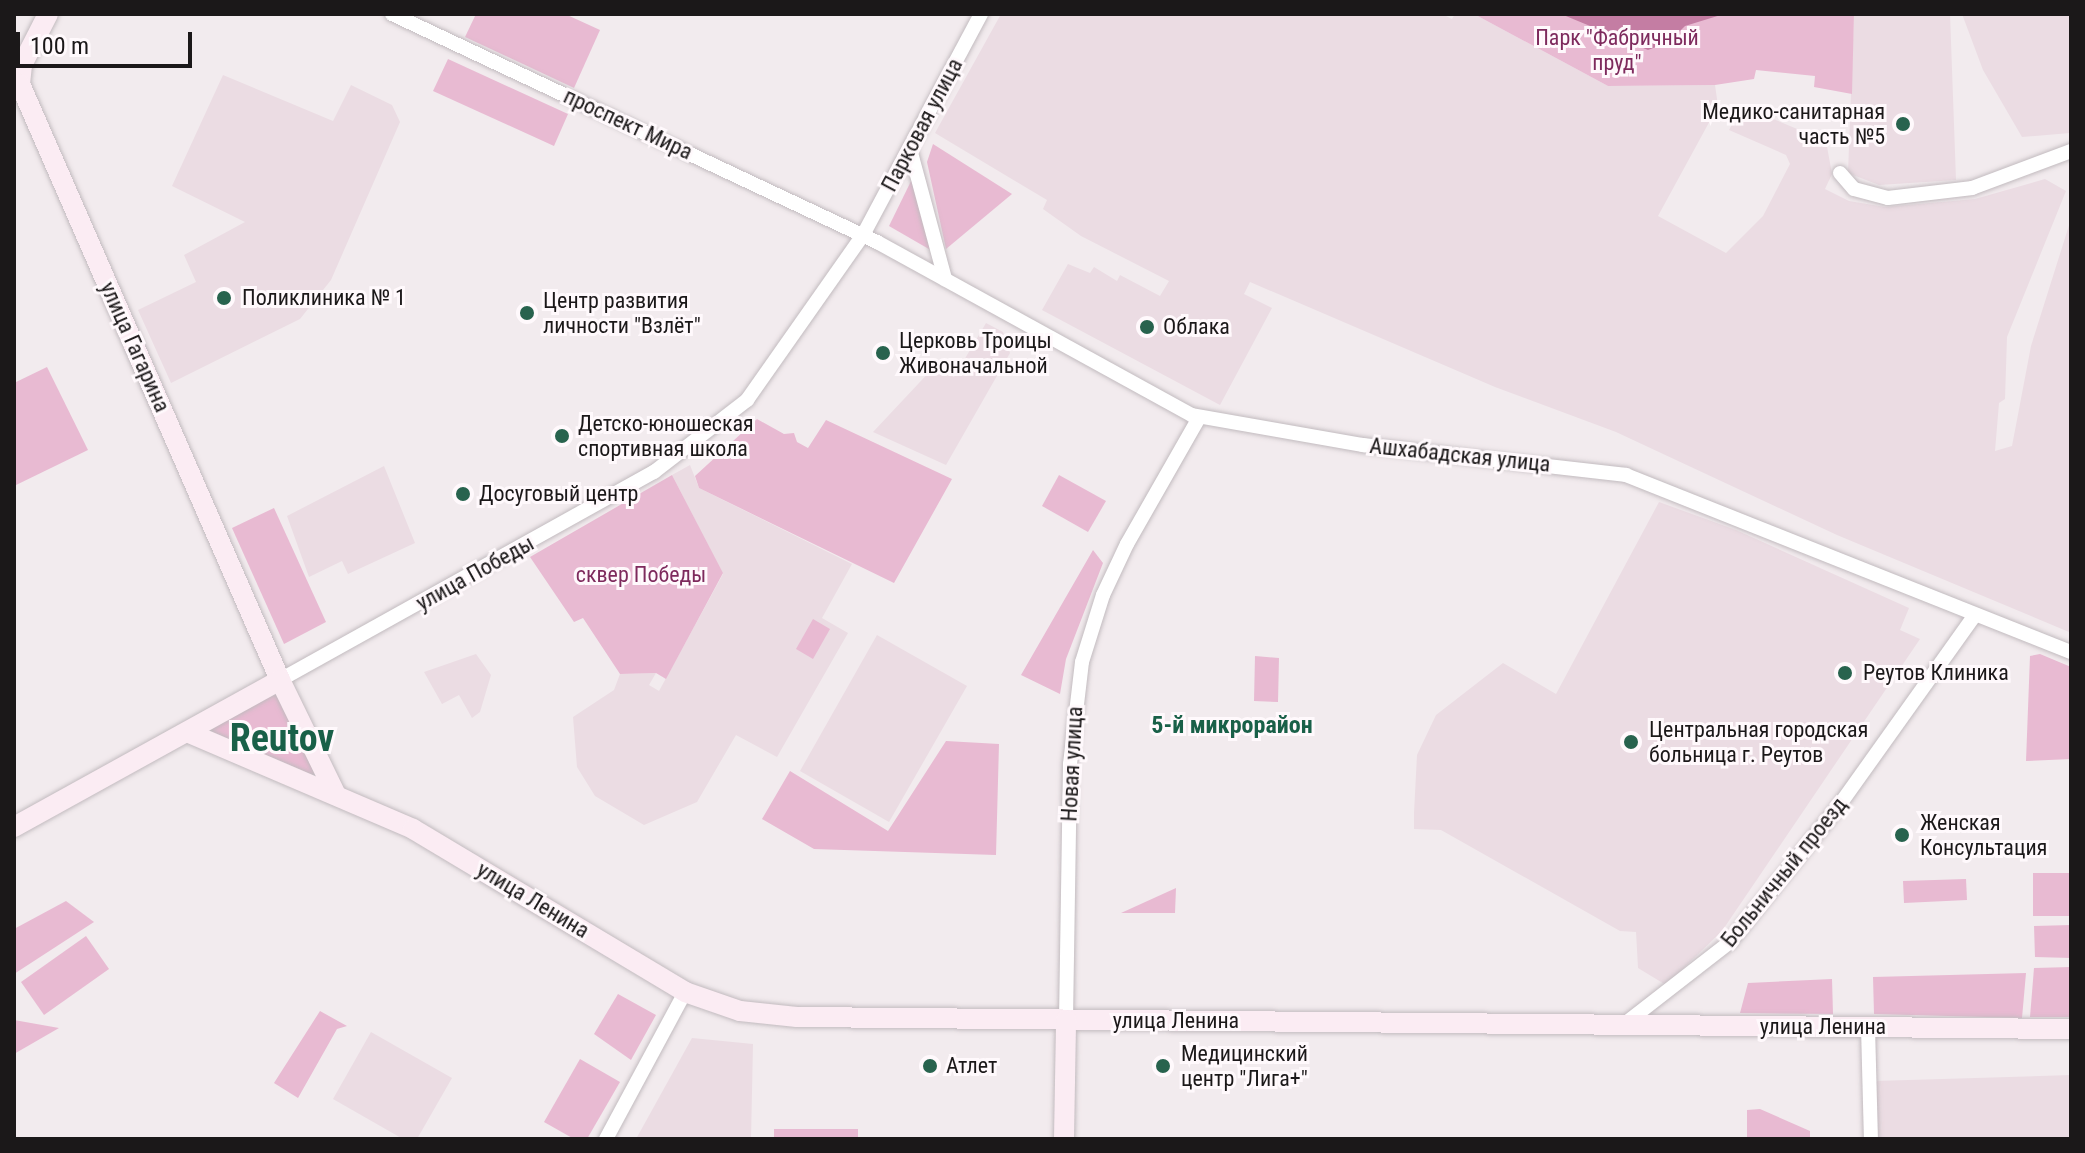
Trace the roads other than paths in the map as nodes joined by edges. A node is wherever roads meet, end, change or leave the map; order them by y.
1 (48, 14) edge
2 (392, 14) edge
3 (981, 14) edge
4 (910, 149) junction
5 (2071, 151) edge
6 (1840, 173) dead end
7 (863, 235) junction
8 (945, 279) junction
9 (1199, 418) junction
10 (1975, 615) junction
11 (2071, 652) edge
12 (280, 680) junction
13 (187, 732) junction
14 (336, 795) junction
15 (14, 827) edge
16 (685, 992) junction
17 (1066, 1020) junction
18 (1622, 1026) junction
19 (1868, 1027) junction
20 (2071, 1029) edge
21 (606, 1139) edge
22 (1064, 1139) edge
23 (1871, 1139) edge

1 - 12 street, улица Гагарина
2 - 7 street, проспект Мира
3 - 4 street, Парковая улица
4 - 7 street, Парковая улица
4 - 8 street
5 - 6 street
7 - 8 street, Ашхабадская улица
7 - 12 street, улица Победы
8 - 9 street, Ашхабадская улица
9 - 10 street, Ашхабадская улица
9 - 17 street, Новая улица
10 - 11 street, Ашхабадская улица
10 - 18 street, Больничный проезд
12 - 13 street, улица Победы
12 - 14 street
13 - 14 street, улица Ленина
13 - 15 street, улица Победы
14 - 16 street, улица Ленина
16 - 17 street, улица Ленина
16 - 21 street
17 - 18 street, улица Ленина
17 - 22 street, Новая улица
18 - 19 street, улица Ленина
19 - 20 street, улица Ленина
19 - 23 street

